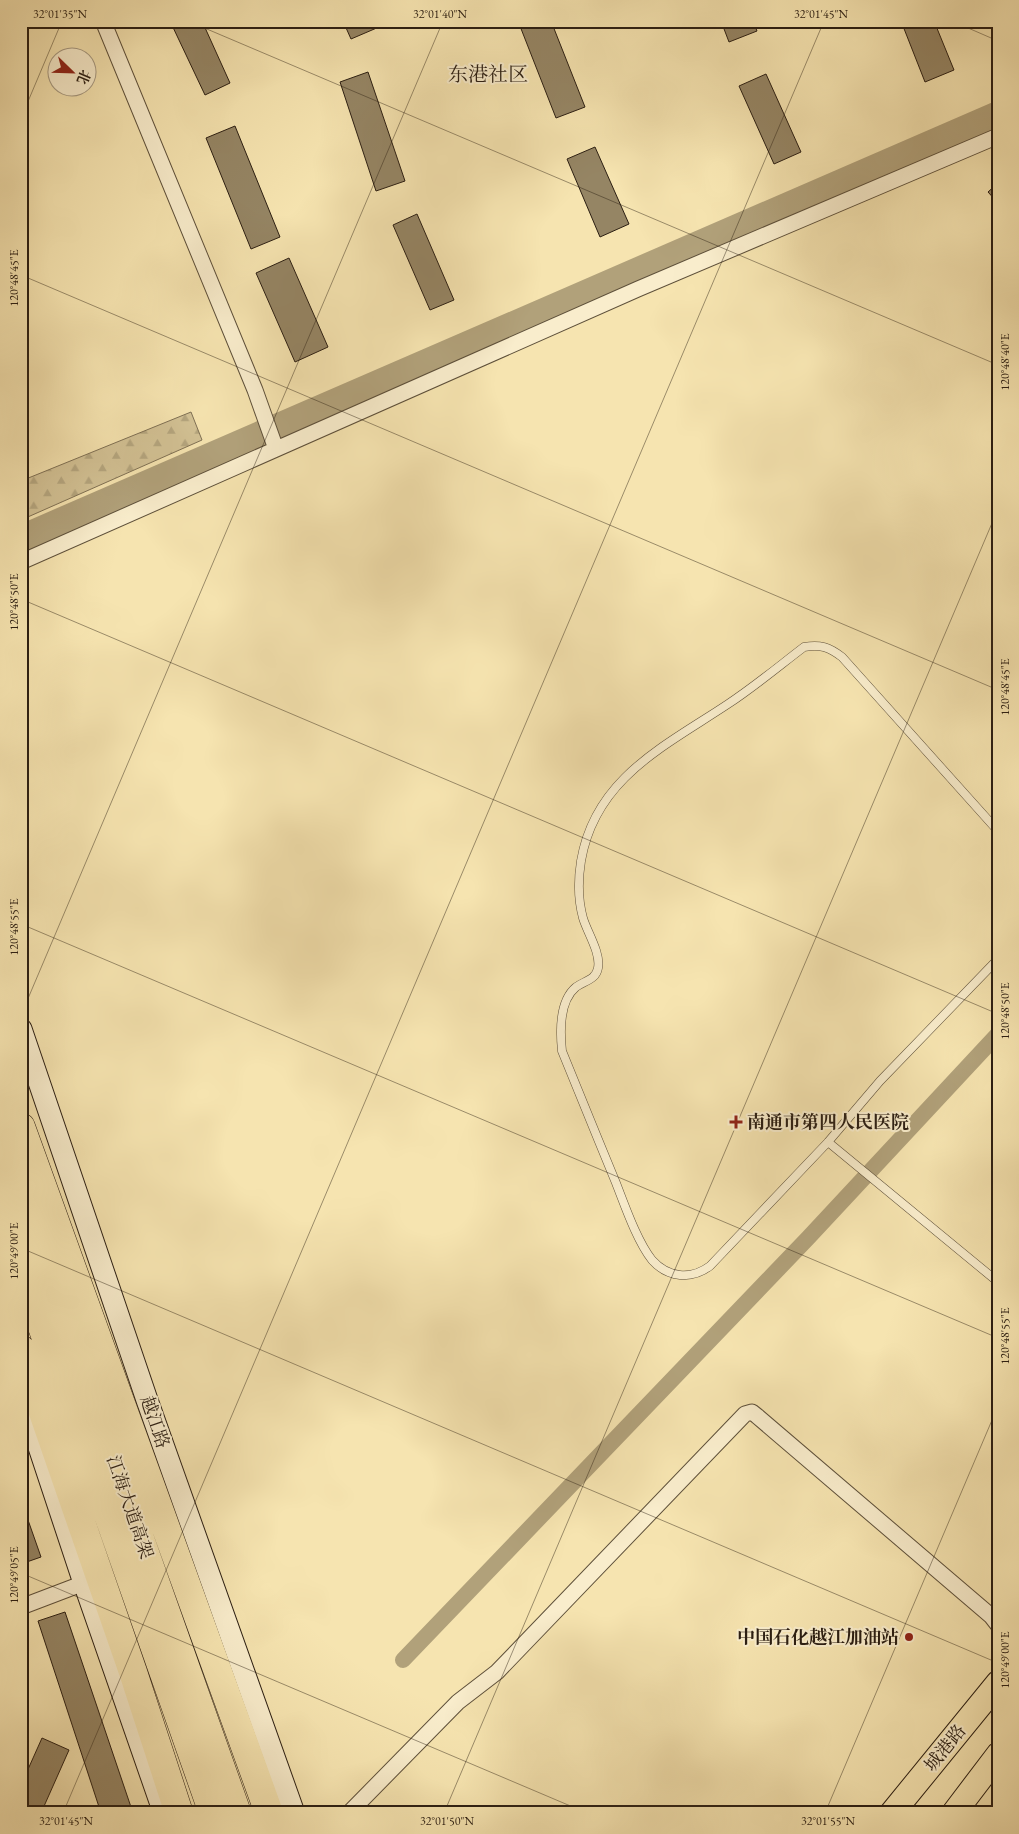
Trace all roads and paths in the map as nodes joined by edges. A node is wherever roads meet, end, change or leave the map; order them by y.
1 (103, 21) edge
2 (998, 136) edge
3 (276, 449) junction
4 (21, 562) edge
5 (998, 831) edge
6 (998, 959) edge
7 (21, 1030) edge
8 (21, 1127) edge
9 (828, 1142) junction
10 (21, 1202) edge
11 (21, 1267) edge
12 (998, 1282) edge
13 (21, 1349) edge
14 (21, 1393) edge
15 (84, 1583) junction
16 (21, 1607) edge
17 (998, 1625) edge
18 (998, 1683) edge
19 (998, 1755) edge
20 (164, 1813) edge
21 (179, 1813) edge
22 (213, 1813) edge
23 (238, 1813) edge
24 (270, 1813) edge
25 (294, 1813) edge
26 (349, 1813) edge
27 (892, 1813) edge
28 (954, 1813) edge

1 - 3 street
2 - 3 street
3 - 4 street
5 - 9 lane
6 - 9 lane
7 - 25 main road, 越江路
8 - 24 highway
9 - 12 lane
10 - 23 highway, 江海大道高架
11 - 22 highway, 江海大道高架
13 - 21 highway
14 - 15 main road
15 - 16 street
15 - 20 main road
17 - 26 street
18 - 27 main road, 城港路
19 - 28 main road

